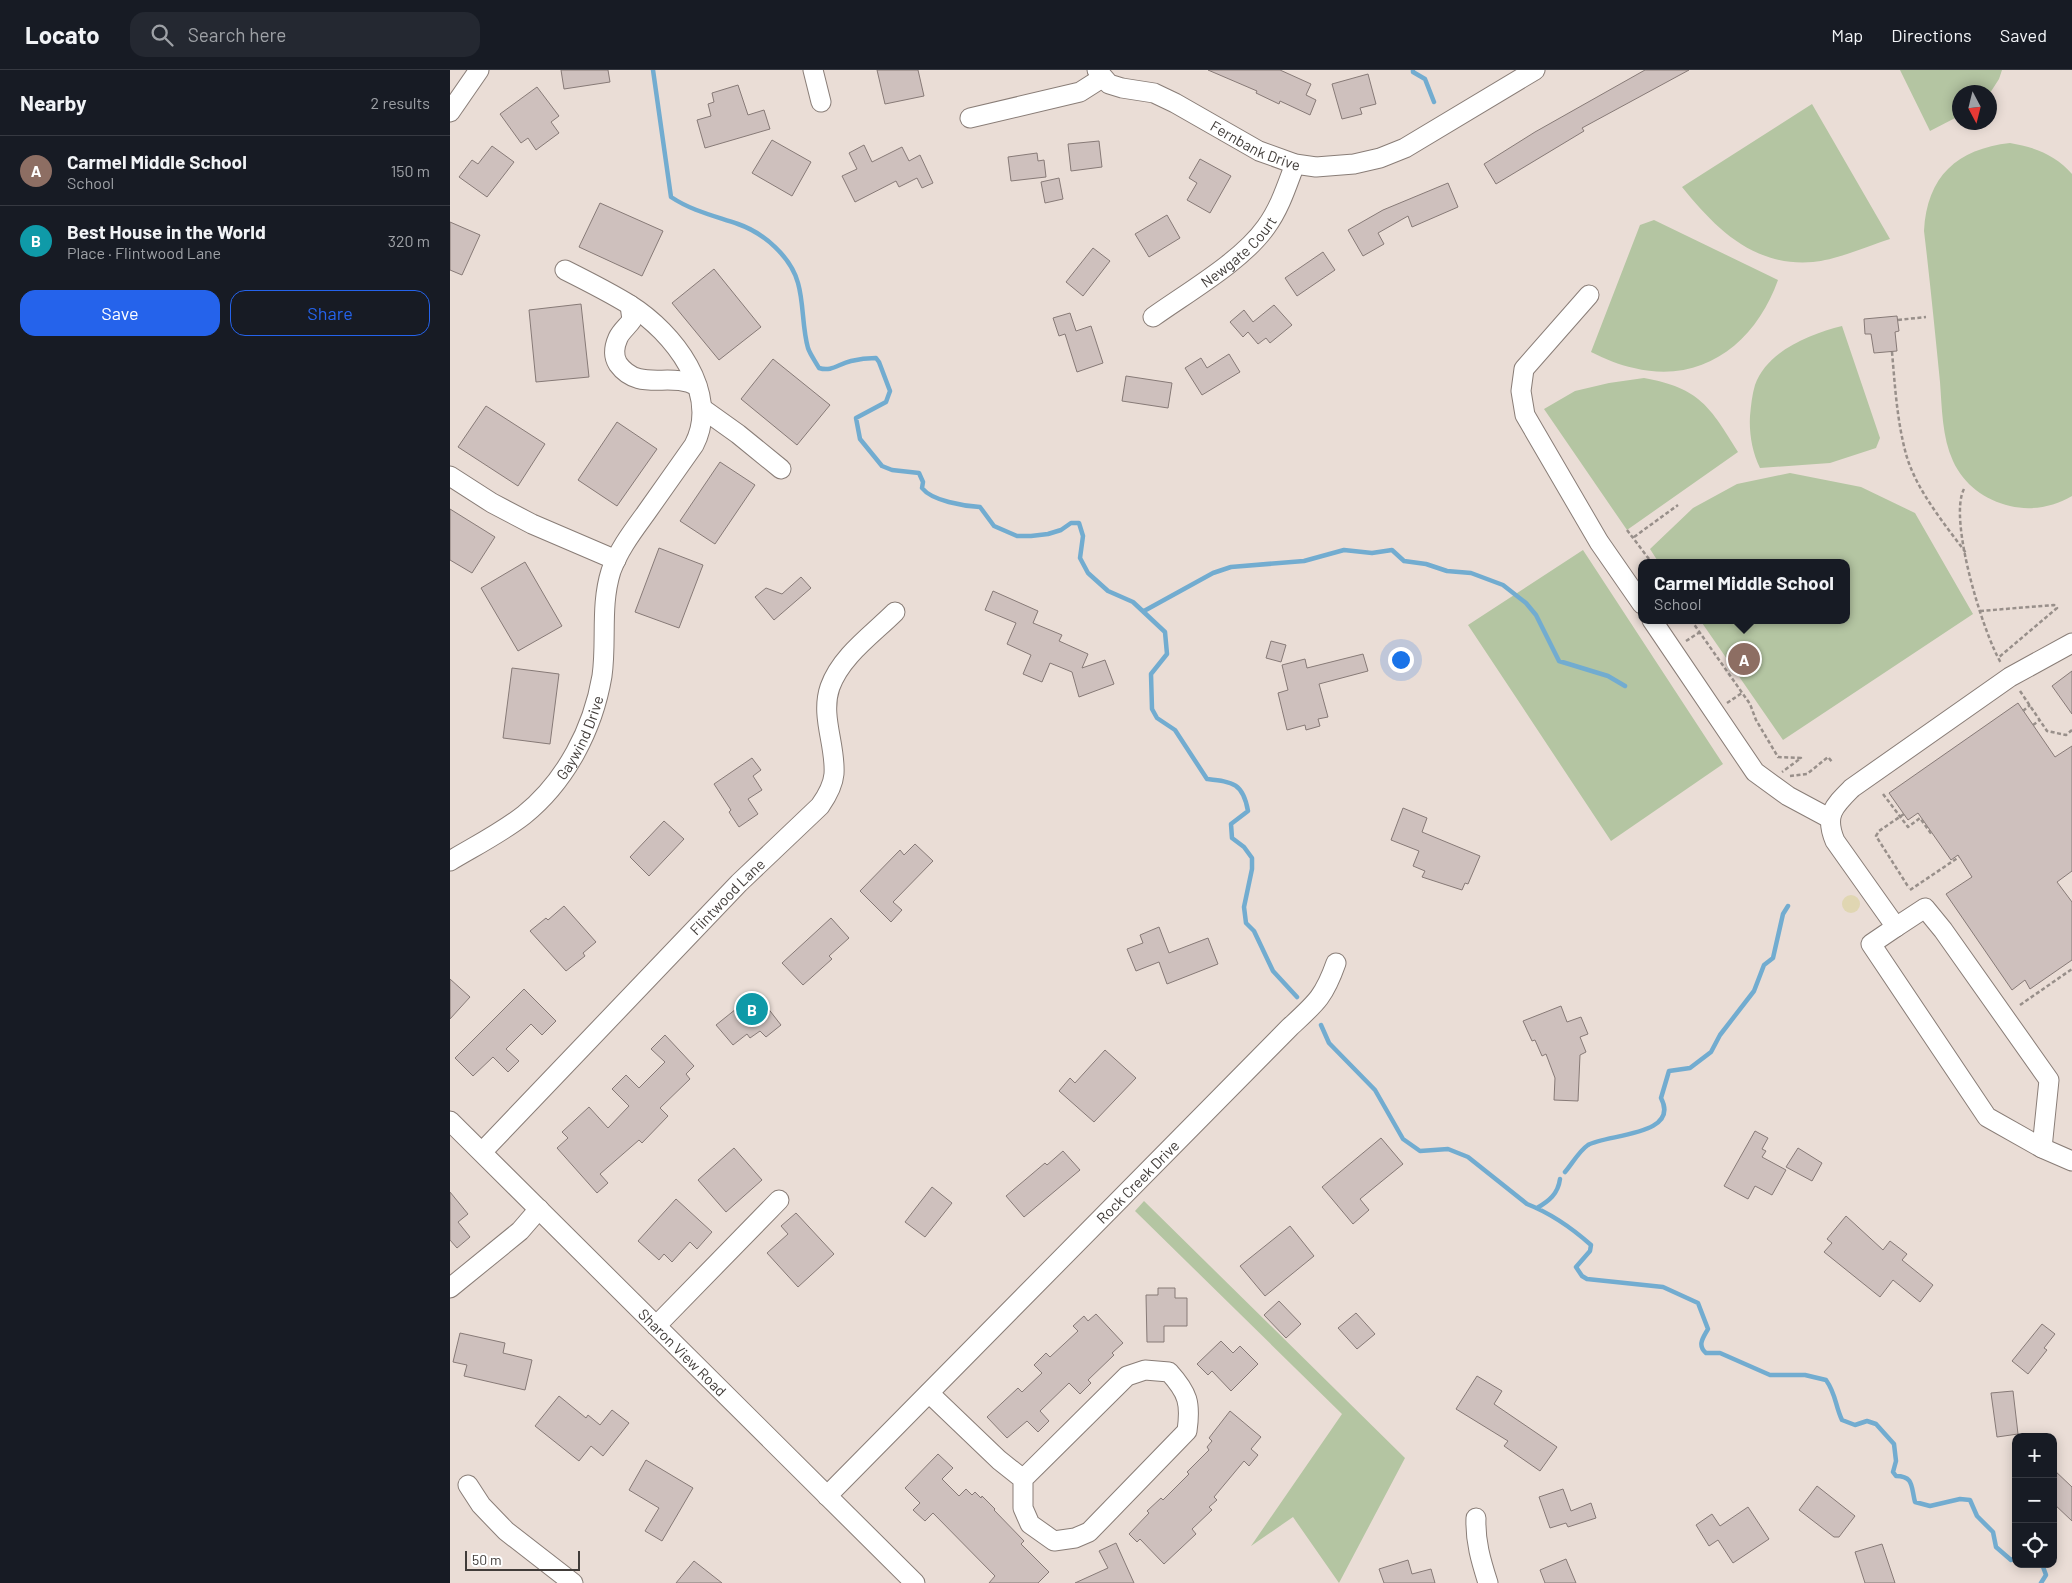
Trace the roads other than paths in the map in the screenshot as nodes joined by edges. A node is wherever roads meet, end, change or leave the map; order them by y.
1 (479, 70) edge
2 (813, 70) edge
3 (1535, 70) edge
4 (1099, 74) edge
5 (821, 102) dead end
6 (450, 112) edge
7 (970, 118) dead end
8 (1295, 164) junction
9 (566, 270) dead end
10 (1589, 294) dead end
11 (630, 305) junction
12 (1153, 317) dead end
13 (697, 386) junction
14 (703, 409) junction
15 (781, 469) dead end
16 (450, 476) edge
17 (616, 560) junction
18 (1638, 598) edge
19 (895, 612) dead end
20 (1655, 624) edge
21 (2072, 643) edge
22 (1830, 818) junction
23 (450, 860) edge
24 (1896, 928) junction
25 (1336, 963) dead end
26 (450, 1121) edge
27 (2042, 1148) junction
28 (482, 1152) junction
29 (2072, 1161) edge
30 (779, 1200) dead end
31 (539, 1209) junction
32 (450, 1288) edge
33 (656, 1326) junction
34 (929, 1393) junction
35 (1023, 1479) junction
36 (468, 1485) dead end
37 (827, 1496) junction
38 (1476, 1518) dead end
39 (573, 1583) edge
40 (915, 1583) edge
41 (1488, 1583) edge

1 - 6 street
2 - 5 street
3 - 8 street, Fernbank Drive
4 - 7 street, Fernbank Drive
4 - 8 street, Fernbank Drive
8 - 12 street, Newgate Court
9 - 11 street, Gaywind Drive
10 - 18 street
11 - 13 street, Gaywind Drive
11 - 13 street
13 - 14 street, Gaywind Drive
14 - 15 street
14 - 17 street, Gaywind Drive
16 - 17 street
17 - 23 street, Gaywind Drive
19 - 28 street, Flintwood Lane
20 - 22 street
21 - 22 street
22 - 24 street
24 - 27 street
24 - 27 street
25 - 34 street, Rock Creek Drive
26 - 28 street, Sharon View Road
27 - 29 street
28 - 31 street, Sharon View Road
30 - 33 street
31 - 32 street
31 - 33 street, Sharon View Road
33 - 37 street, Sharon View Road
34 - 35 street
34 - 37 street, Rock Creek Drive
35 - 35 street
36 - 39 street
37 - 40 street, Sharon View Road
38 - 41 street

